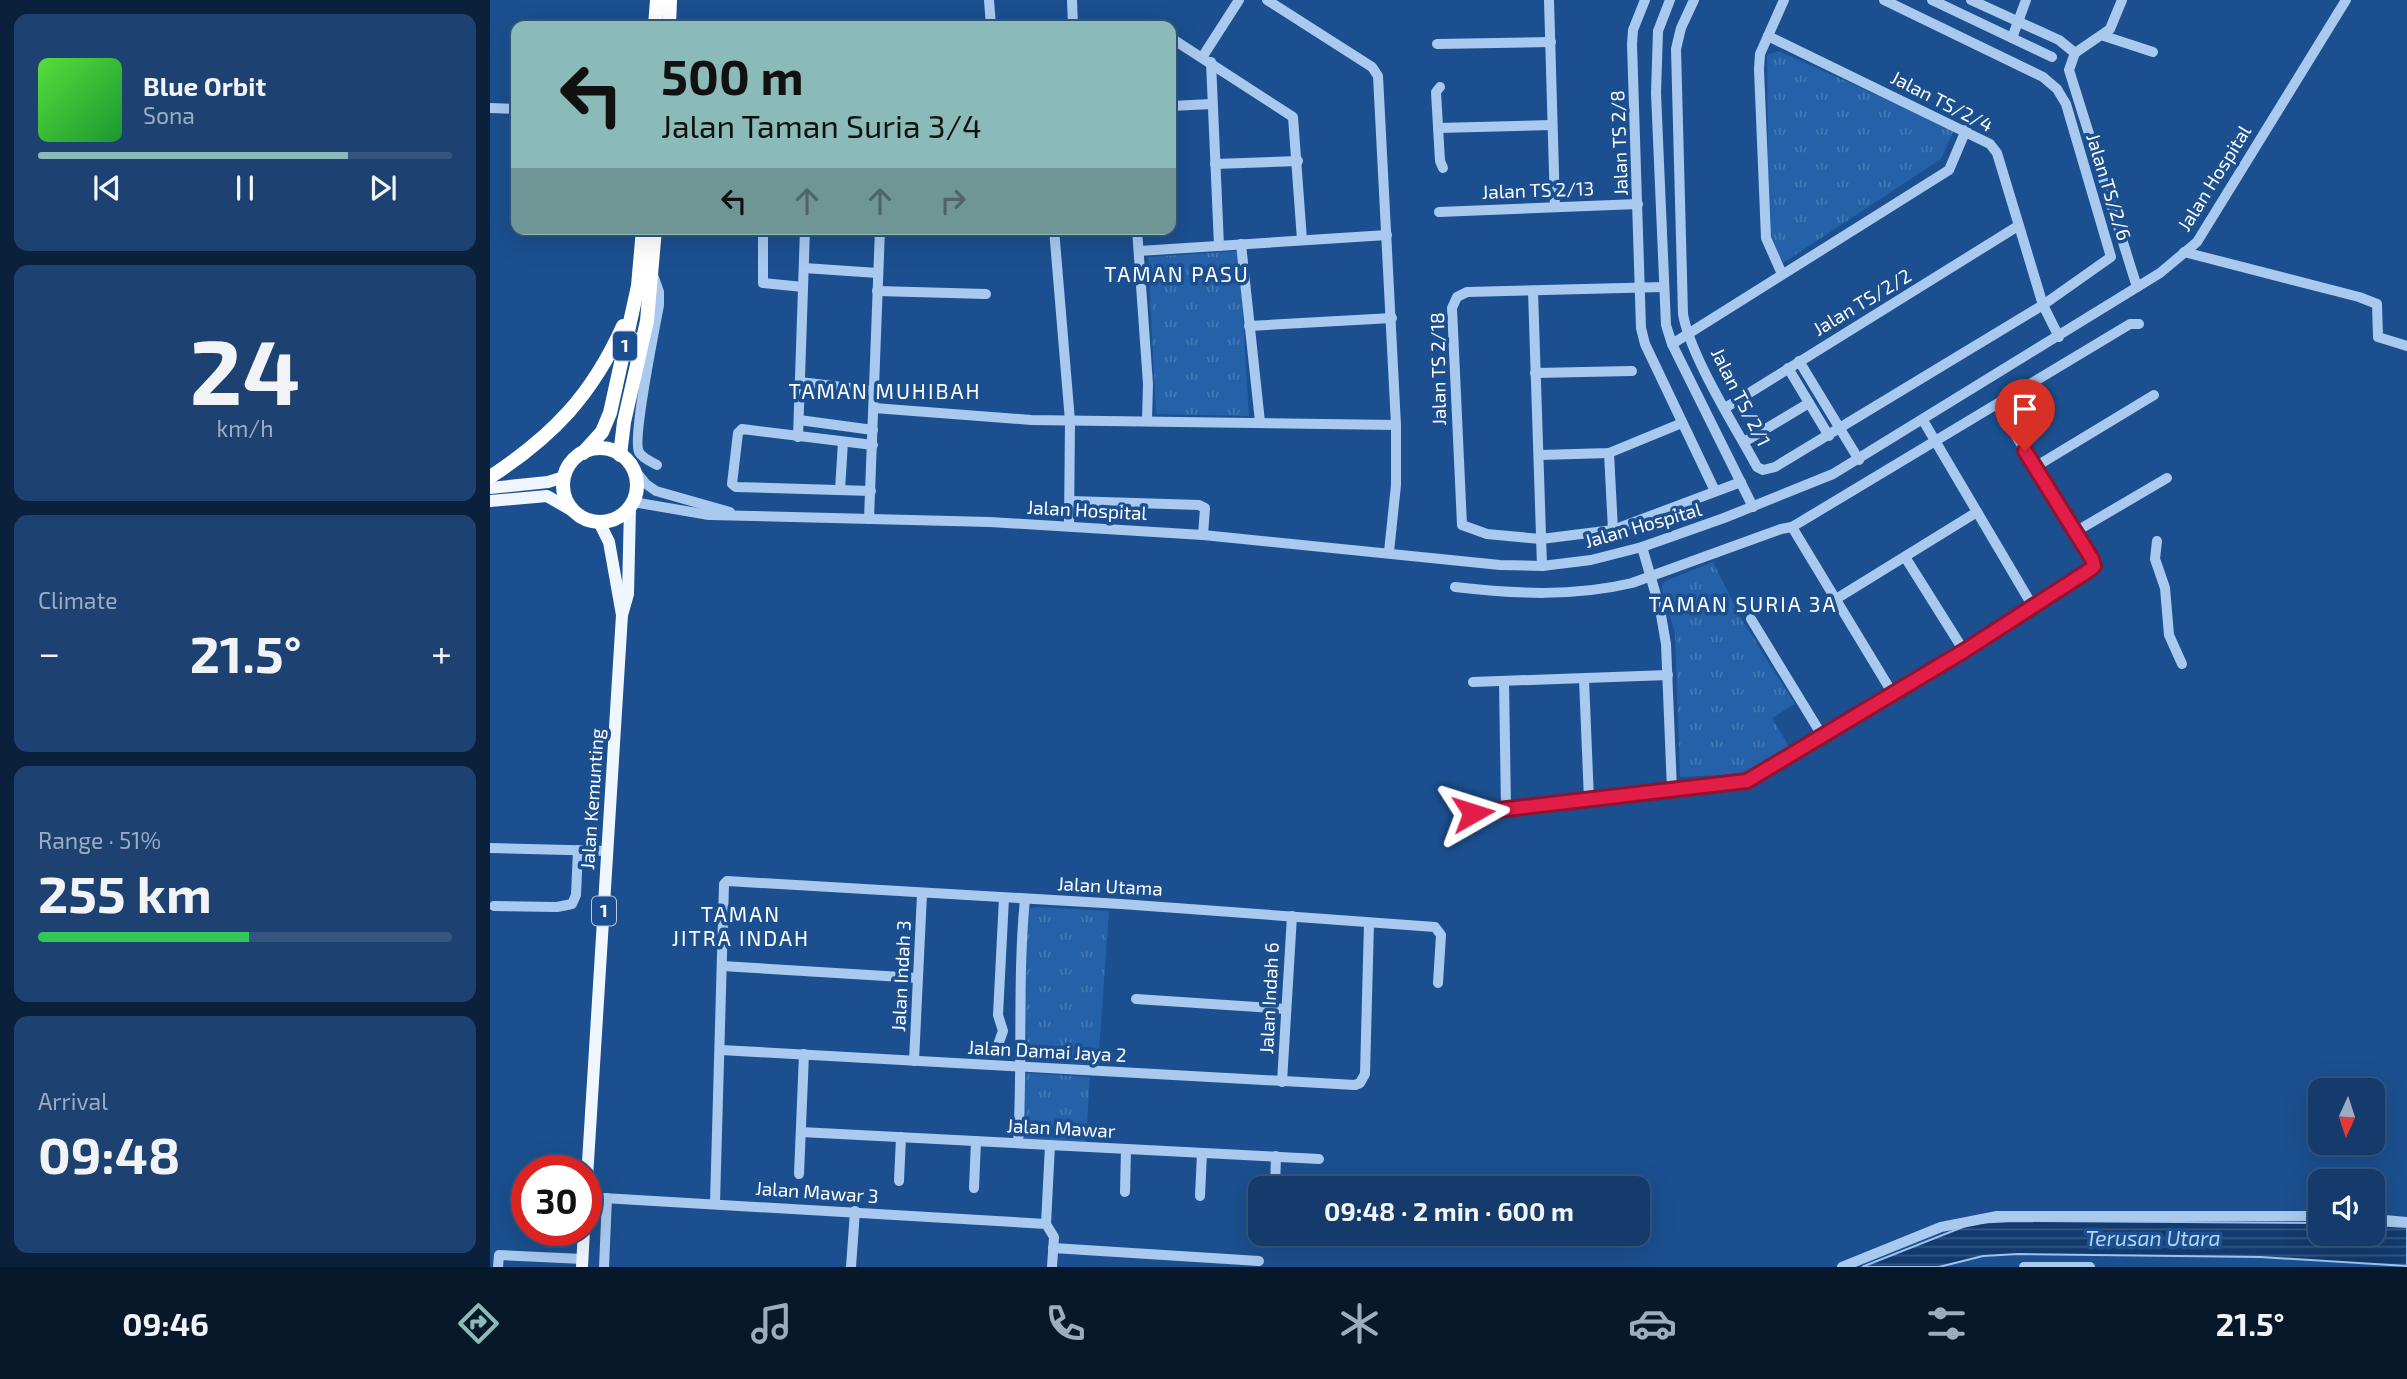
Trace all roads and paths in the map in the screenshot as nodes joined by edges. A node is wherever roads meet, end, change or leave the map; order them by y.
1 (657, 0) edge
2 (670, 0) edge
3 (989, 0) edge
4 (1072, 0) edge
5 (1239, 0) edge
6 (1267, 0) edge
7 (1549, 0) edge
8 (1645, 0) edge
9 (1671, 0) edge
10 (1694, 0) edge
11 (1784, 0) edge
12 (1884, 0) edge
13 (1932, 0) edge
14 (1971, 0) edge
15 (2026, 0) edge
16 (2122, 0) edge
17 (2346, 0) edge
18 (655, 21) edge
19 (668, 21) edge
20 (991, 21) edge
21 (1073, 21) edge
22 (2018, 23) junction
23 (1768, 36) junction
24 (2104, 36) junction
25 (2012, 38) junction
26 (1176, 41) edge
27 (1551, 42) junction
28 (1437, 44) dead end
29 (2153, 52) dead end
30 (2075, 53) junction
31 (2052, 57) dead end
32 (1207, 59) junction
33 (1440, 87) dead end
34 (1212, 104) junction
35 (1176, 106) edge
36 (490, 108) edge
37 (511, 109) edge
38 (1552, 125) junction
39 (1438, 128) junction
40 (1966, 130) junction
41 (1298, 161) junction
42 (1215, 164) junction
43 (1443, 168) dead end
44 (1638, 204) junction
45 (1555, 207) junction
46 (1439, 212) dead end
47 (2018, 226) junction
48 (642, 235) edge
49 (655, 235) edge
50 (763, 235) edge
51 (805, 235) edge
52 (880, 235) edge
53 (1054, 235) edge
54 (1138, 235) edge
55 (1387, 235) junction
56 (1302, 240) junction
57 (1241, 244) junction
58 (1219, 246) junction
59 (1139, 251) junction
60 (2184, 253) junction
61 (804, 268) junction
62 (652, 271) junction
63 (878, 273) junction
64 (1782, 274) junction
65 (803, 287) junction
66 (1639, 287) junction
67 (1663, 287) junction
68 (2137, 287) junction
69 (877, 291) junction
70 (1533, 291) junction
71 (986, 293) dead end
72 (636, 299) junction
73 (2043, 305) junction
74 (1392, 318) junction
75 (2138, 324) dead end
76 (1249, 326) junction
77 (1689, 333) junction
78 (2059, 337) junction
79 (1672, 344) junction
80 (2407, 346) edge
81 (1799, 360) junction
82 (1788, 368) junction
83 (1632, 371) dead end
84 (1535, 373) junction
85 (800, 382) junction
86 (875, 391) junction
87 (2154, 395) dead end
88 (1809, 403) junction
89 (1997, 405) junction
90 (874, 408) junction
91 (1725, 408) junction
92 (799, 420) junction
93 (1147, 420) junction
94 (1070, 421) junction
95 (1260, 422) junction
96 (1923, 422) junction
97 (1682, 423) junction
98 (1396, 425) junction
99 (1840, 429) junction
100 (873, 430) junction
101 (1829, 436) junction
102 (798, 437) junction
103 (843, 442) junction
104 (1744, 442) junction
105 (1935, 442) junction
106 (873, 445) junction
107 (583, 453) junction
108 (1609, 453) junction
109 (1540, 454) junction
110 (625, 459) junction
111 (1859, 460) junction
112 (657, 465) dead end
113 (2035, 467) junction
114 (490, 477) edge
115 (564, 477) junction
116 (2167, 478) dead end
117 (1741, 482) junction
118 (490, 488) edge
119 (841, 491) junction
120 (871, 491) junction
121 (1715, 491) junction
122 (490, 501) edge
123 (1070, 501) junction
124 (632, 505) junction
125 (1753, 507) junction
126 (573, 510) junction
127 (1977, 512) junction
128 (739, 514) junction
129 (869, 519) junction
130 (599, 522) junction
131 (1069, 526) junction
132 (1792, 527) junction
133 (1613, 530) junction
134 (2075, 532) junction
135 (1203, 535) junction
136 (1541, 538) junction
137 (2157, 541) dead end
138 (1642, 547) junction
139 (1389, 552) junction
140 (1905, 557) junction
141 (1542, 566) junction
142 (1651, 577) junction
143 (1455, 587) dead end
144 (1836, 599) junction
145 (2032, 605) junction
146 (622, 615) junction
147 (1751, 619) dead end
148 (1964, 651) junction
149 (2182, 664) dead end
150 (1668, 675) junction
151 (1584, 679) junction
152 (1504, 681) junction
153 (1472, 682) dead end
154 (1893, 694) junction
155 (1823, 737) junction
156 (1672, 790) junction
157 (1588, 800) junction
158 (1506, 809) junction
159 (1473, 813) dead end
160 (490, 848) edge
161 (578, 850) junction
162 (608, 851) junction
163 (922, 894) junction
164 (1004, 898) junction
165 (1025, 899) junction
166 (494, 906) dead end
167 (1292, 916) junction
168 (1369, 923) junction
169 (1001, 953) junction
170 (1020, 955) junction
171 (722, 966) junction
172 (918, 978) junction
173 (1438, 983) dead end
174 (1136, 999) dead end
175 (1286, 1009) junction
176 (999, 1042) dead end
177 (721, 1050) junction
178 (804, 1054) junction
179 (914, 1061) junction
180 (1023, 1067) junction
181 (1282, 1082) junction
182 (801, 1132) junction
183 (901, 1137) junction
184 (976, 1141) junction
185 (1018, 1143) junction
186 (1050, 1145) junction
187 (1126, 1149) junction
188 (1202, 1153) junction
189 (589, 1155) edge
190 (1276, 1156) junction
191 (1319, 1158) dead end
192 (799, 1174) dead end
193 (1275, 1176) edge
194 (899, 1181) dead end
195 (974, 1188) dead end
196 (1125, 1192) dead end
197 (1200, 1196) dead end
198 (602, 1198) edge
199 (607, 1198) junction
200 (715, 1203) junction
201 (855, 1211) junction
202 (2308, 1216) edge
203 (2385, 1220) edge
204 (2407, 1222) edge
205 (1046, 1224) junction
206 (1053, 1248) junction
207 (1151, 1255) junction
208 (1258, 1261) dead end
209 (582, 1263) edge
210 (498, 1267) edge
211 (604, 1267) edge
212 (852, 1267) edge
213 (1052, 1267) edge
214 (1150, 1267) edge
215 (1842, 1267) edge
216 (2024, 1267) edge
217 (2090, 1267) edge

1 - 18 highway
2 - 19 highway
3 - 20 street
4 - 21 street
5 - 32 street
6 - 55 street
7 - 27 street
8 - 44 street, Jalan TS 2/8
9 - 67 street
10 - 77 street
11 - 23 street
12 - 73 street, Jalan TS/2/6
13 - 25 street
14 - 22 street
15 - 22 street
16 - 24 street
17 - 60 street, Jalan Hospital
22 - 25 street
22 - 30 street
23 - 40 street, Jalan TS/2/4
23 - 64 street
24 - 29 street
24 - 30 street
25 - 31 street
26 - 32 street
27 - 28 street
27 - 38 street
30 - 68 street
32 - 34 street
32 - 41 street
33 - 39 street
34 - 35 street
34 - 42 street
36 - 37 street
38 - 39 street
38 - 45 street
39 - 43 street
40 - 47 street, Jalan TS/2/4
40 - 64 street
41 - 42 street
41 - 56 street
42 - 58 street
44 - 45 street, Jalan TS 2/13
44 - 66 street, Jalan TS 2/8
45 - 46 street, Jalan TS 2/13
47 - 73 street, Jalan TS/2/4
47 - 81 street, Jalan TS/2/2
48 - 72 highway, 1
49 - 62 highway, 1
50 - 65 street
51 - 61 street
52 - 63 street
53 - 94 street
54 - 59 street
55 - 56 street
55 - 74 street
56 - 57 street
57 - 58 street
57 - 76 street
58 - 59 street
59 - 93 street
60 - 68 street, Jalan Hospital
60 - 80 street
61 - 63 street
61 - 65 street
62 - 110 highway, 1
62 - 112 street
63 - 69 street
64 - 77 street
65 - 85 street
66 - 67 street, Jalan TS 2/18
66 - 70 street, Jalan TS 2/18
66 - 97 street, Jalan TS 2/8
67 - 79 street
68 - 78 street, Jalan Hospital
69 - 71 street
69 - 86 street
70 - 84 street
70 - 136 street, Jalan TS 2/18
72 - 107 highway, 1
72 - 114 highway
73 - 78 street, Jalan TS/2/4
73 - 99 street, Jalan TS/2/6
74 - 76 street
74 - 98 street
75 - 89 street
76 - 95 street
77 - 79 street
77 - 91 street, Jalan TS/2/1
78 - 96 street, Jalan Hospital
79 - 117 street
81 - 82 street, Jalan TS/2/2
81 - 99 street
82 - 88 street
82 - 91 street, Jalan TS/2/2
83 - 84 street
84 - 109 street
85 - 86 street
85 - 92 street
86 - 90 street
87 - 113 street
88 - 101 street
88 - 104 street
89 - 105 street
89 - 113 street
90 - 94 street
90 - 100 street
91 - 104 street, Jalan TS/2/1
92 - 100 street
92 - 102 street
93 - 94 street
93 - 95 street
94 - 123 street
95 - 98 street
96 - 105 street
96 - 111 street, Jalan Hospital
97 - 108 street
97 - 121 street, Jalan TS 2/8
98 - 139 street
99 - 101 street, Jalan TS/2/1
99 - 111 street
100 - 106 street
101 - 104 street, Jalan TS/2/1
102 - 103 street
102 - 119 street
103 - 106 street
103 - 119 street
105 - 127 street
105 - 132 street
106 - 120 street
107 - 110 highway
107 - 115 highway, 1
108 - 109 street
108 - 133 street
109 - 136 street
110 - 124 highway, 1
110 - 128 street, Jalan Hospital
111 - 125 street, Jalan Hospital
113 - 134 street
115 - 118 main road
115 - 126 highway
116 - 134 street
117 - 121 street
117 - 125 street
119 - 120 street
120 - 129 street
121 - 133 street
122 - 126 main road
123 - 131 street
123 - 135 street
124 - 128 street, Jalan Hospital
124 - 130 highway
124 - 146 main road, Jalan Kemunting / 1
125 - 138 street, Jalan Hospital
126 - 130 highway
127 - 140 street
127 - 145 street
128 - 129 street, Jalan Hospital
129 - 131 street, Jalan Hospital
130 - 146 main road, Jalan Kemunting / 1
131 - 135 street, Jalan Hospital
132 - 142 street
132 - 144 street
133 - 136 street
134 - 145 street
135 - 139 street, Jalan Hospital
136 - 141 street
137 - 149 street
138 - 141 street, Jalan Hospital
138 - 142 street
139 - 141 street, Jalan Hospital
140 - 144 street
140 - 148 street
142 - 143 street
142 - 150 street
144 - 154 street
145 - 148 street
146 - 162 main road, Jalan Kemunting / 1
147 - 155 street
148 - 154 street
150 - 151 street
150 - 156 street
151 - 152 street
151 - 157 street
152 - 153 street
152 - 158 street
154 - 155 street
155 - 156 street
156 - 157 street
157 - 158 street
158 - 159 street
160 - 161 street
161 - 162 street
161 - 166 street
162 - 189 main road, Jalan Kemunting / 1
163 - 164 street, Jalan Utama
163 - 171 street, Jalan Utama
163 - 172 street, Jalan Indah 3
164 - 165 street, Jalan Utama
164 - 169 street
165 - 167 street, Jalan Utama
165 - 170 street
167 - 168 street, Jalan Utama
167 - 175 street, Jalan Indah 6
168 - 173 street, Jalan Utama
168 - 181 street, Jalan Damai Jaya 2
169 - 170 street
169 - 176 street
170 - 180 street
171 - 172 street
171 - 177 street
172 - 179 street, Jalan Indah 3
174 - 175 street
175 - 181 street, Jalan Indah 6
177 - 178 street, Jalan Damai Jaya 2
177 - 200 street
178 - 179 street, Jalan Damai Jaya 2
178 - 182 street
179 - 180 street, Jalan Damai Jaya 2
180 - 181 street, Jalan Damai Jaya 2
180 - 185 street
182 - 183 street, Jalan Mawar
182 - 192 street
183 - 184 street, Jalan Mawar
183 - 194 street
184 - 185 street, Jalan Mawar
184 - 195 street
185 - 186 street, Jalan Mawar
186 - 187 street, Jalan Mawar
186 - 205 street
187 - 188 street, Jalan Mawar
187 - 196 street
188 - 190 street, Jalan Mawar
188 - 197 street
190 - 191 street, Jalan Mawar
190 - 193 street
198 - 199 street, Jalan Mawar 3
199 - 200 street, Jalan Mawar 3
199 - 211 street
200 - 201 street, Jalan Mawar 3
201 - 205 street, Jalan Mawar 3
201 - 212 street
202 - 215 street
203 - 204 street
205 - 206 street
206 - 207 street
206 - 213 street
207 - 208 street
207 - 214 street
209 - 210 street
216 - 217 street

